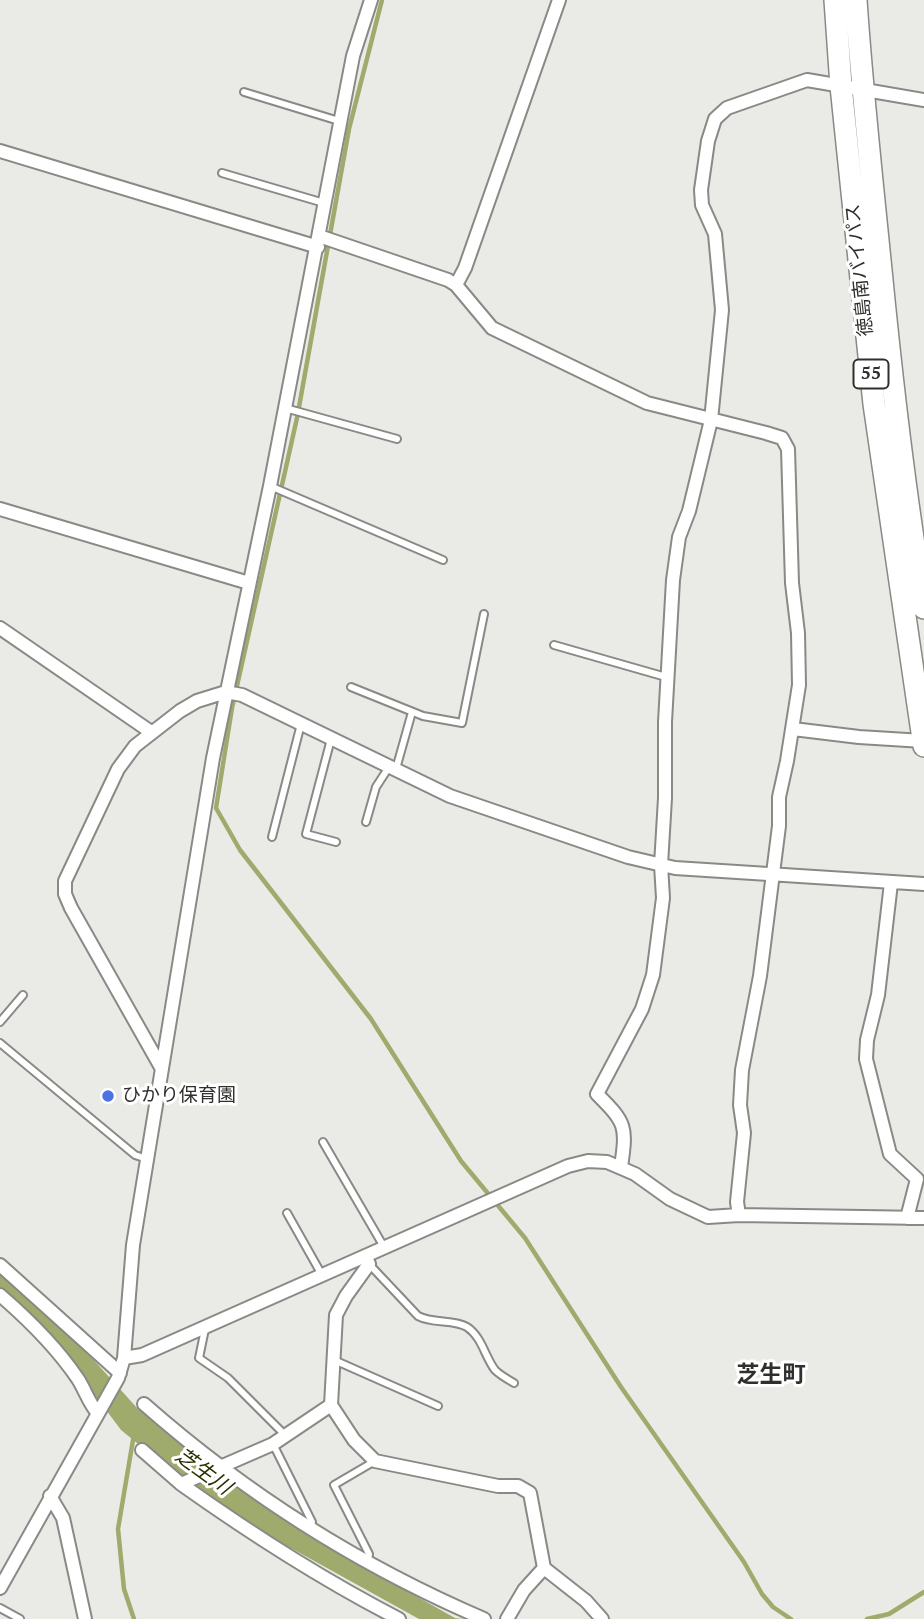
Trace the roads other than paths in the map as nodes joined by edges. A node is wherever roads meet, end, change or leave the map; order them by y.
1 (371, 0) edge
2 (559, 0) edge
3 (835, 0) edge
4 (856, 0) edge
5 (841, 86) junction
6 (862, 89) junction
7 (244, 92) dead end
8 (924, 100) edge
9 (340, 121) junction
10 (0, 151) edge
11 (222, 173) dead end
12 (324, 203) junction
13 (324, 241) junction
14 (456, 285) junction
15 (289, 409) junction
16 (711, 420) junction
17 (397, 439) dead end
18 (274, 487) junction
19 (0, 509) edge
20 (443, 560) dead end
21 (249, 583) junction
22 (924, 608) edge
23 (484, 614) dead end
24 (0, 628) edge
25 (554, 645) dead end
26 (668, 678) junction
27 (351, 687) dead end
28 (234, 693) junction
29 (412, 712) junction
30 (301, 724) junction
31 (793, 729) junction
32 (151, 732) junction
33 (331, 739) junction
34 (924, 744) edge
35 (392, 769) junction
36 (366, 822) dead end
37 (272, 837) dead end
38 (336, 842) dead end
39 (661, 865) junction
40 (773, 874) junction
41 (891, 883) junction
42 (924, 884) edge
43 (23, 995) dead end
44 (0, 1022) edge
45 (0, 1043) edge
46 (162, 1069) junction
47 (323, 1142) dead end
48 (147, 1160) junction
49 (621, 1167) junction
50 (287, 1213) dead end
51 (738, 1215) junction
52 (907, 1217) junction
53 (924, 1218) edge
54 (384, 1247) junction
55 (367, 1260) junction
56 (0, 1265) edge
57 (322, 1275) junction
58 (0, 1295) edge
59 (205, 1329) junction
60 (132, 1357) junction
61 (332, 1359) junction
62 (119, 1375) junction
63 (514, 1383) dead end
64 (144, 1404) dead end
65 (331, 1405) junction
66 (438, 1406) dead end
67 (99, 1409) junction
68 (286, 1436) junction
69 (273, 1444) junction
70 (142, 1450) dead end
71 (375, 1461) junction
72 (218, 1466) junction
73 (182, 1483) junction
74 (50, 1496) junction
75 (310, 1529) junction
76 (368, 1562) junction
77 (544, 1568) junction
78 (0, 1588) edge
79 (0, 1608) edge
80 (20, 1619) edge
81 (85, 1619) edge
82 (399, 1619) edge
83 (484, 1619) edge
84 (507, 1619) edge
85 (602, 1619) edge

1 - 9 street
2 - 14 street
3 - 5 highway, 徳島南バイパス / 55
4 - 6 highway, 徳島南バイパス / 55
5 - 6 street
5 - 16 street
5 - 34 highway, 徳島南バイパス / 55
6 - 8 street
6 - 22 highway, 徳島南バイパス / 55
7 - 9 lane
9 - 12 street
10 - 13 street
11 - 12 lane
12 - 13 street
13 - 14 street
13 - 15 street
14 - 16 street
15 - 17 lane
15 - 18 street
16 - 26 street
16 - 31 street
18 - 20 lane
18 - 21 street
19 - 21 street
21 - 28 street
23 - 29 lane
24 - 32 street
25 - 26 lane
26 - 39 street
27 - 29 lane
28 - 30 street
28 - 32 street
28 - 46 street
29 - 35 lane
30 - 33 street
30 - 37 lane
31 - 34 street
31 - 40 street
32 - 46 street
33 - 35 street
33 - 38 lane
35 - 36 lane
35 - 39 street
39 - 40 street
39 - 49 street
40 - 41 street
40 - 51 street
41 - 42 street
41 - 52 street
43 - 44 lane
45 - 48 lane
46 - 48 street
47 - 54 lane
48 - 60 street
49 - 51 street
49 - 54 street
50 - 57 lane
51 - 52 street
52 - 53 street
54 - 55 street
55 - 57 street
55 - 61 street
55 - 63 lane
56 - 62 street
57 - 59 street
58 - 67 street
59 - 60 street
59 - 68 lane
60 - 62 street
61 - 65 street
61 - 66 lane
62 - 67 street
64 - 72 street
65 - 68 street
65 - 71 street
67 - 74 street
68 - 69 street
69 - 72 street
69 - 75 lane
70 - 73 street
71 - 76 lane
71 - 77 street
72 - 73 street
72 - 75 street
73 - 82 street
74 - 78 street
74 - 81 street
75 - 76 street
76 - 83 street
77 - 84 street
77 - 85 street
79 - 80 lane

